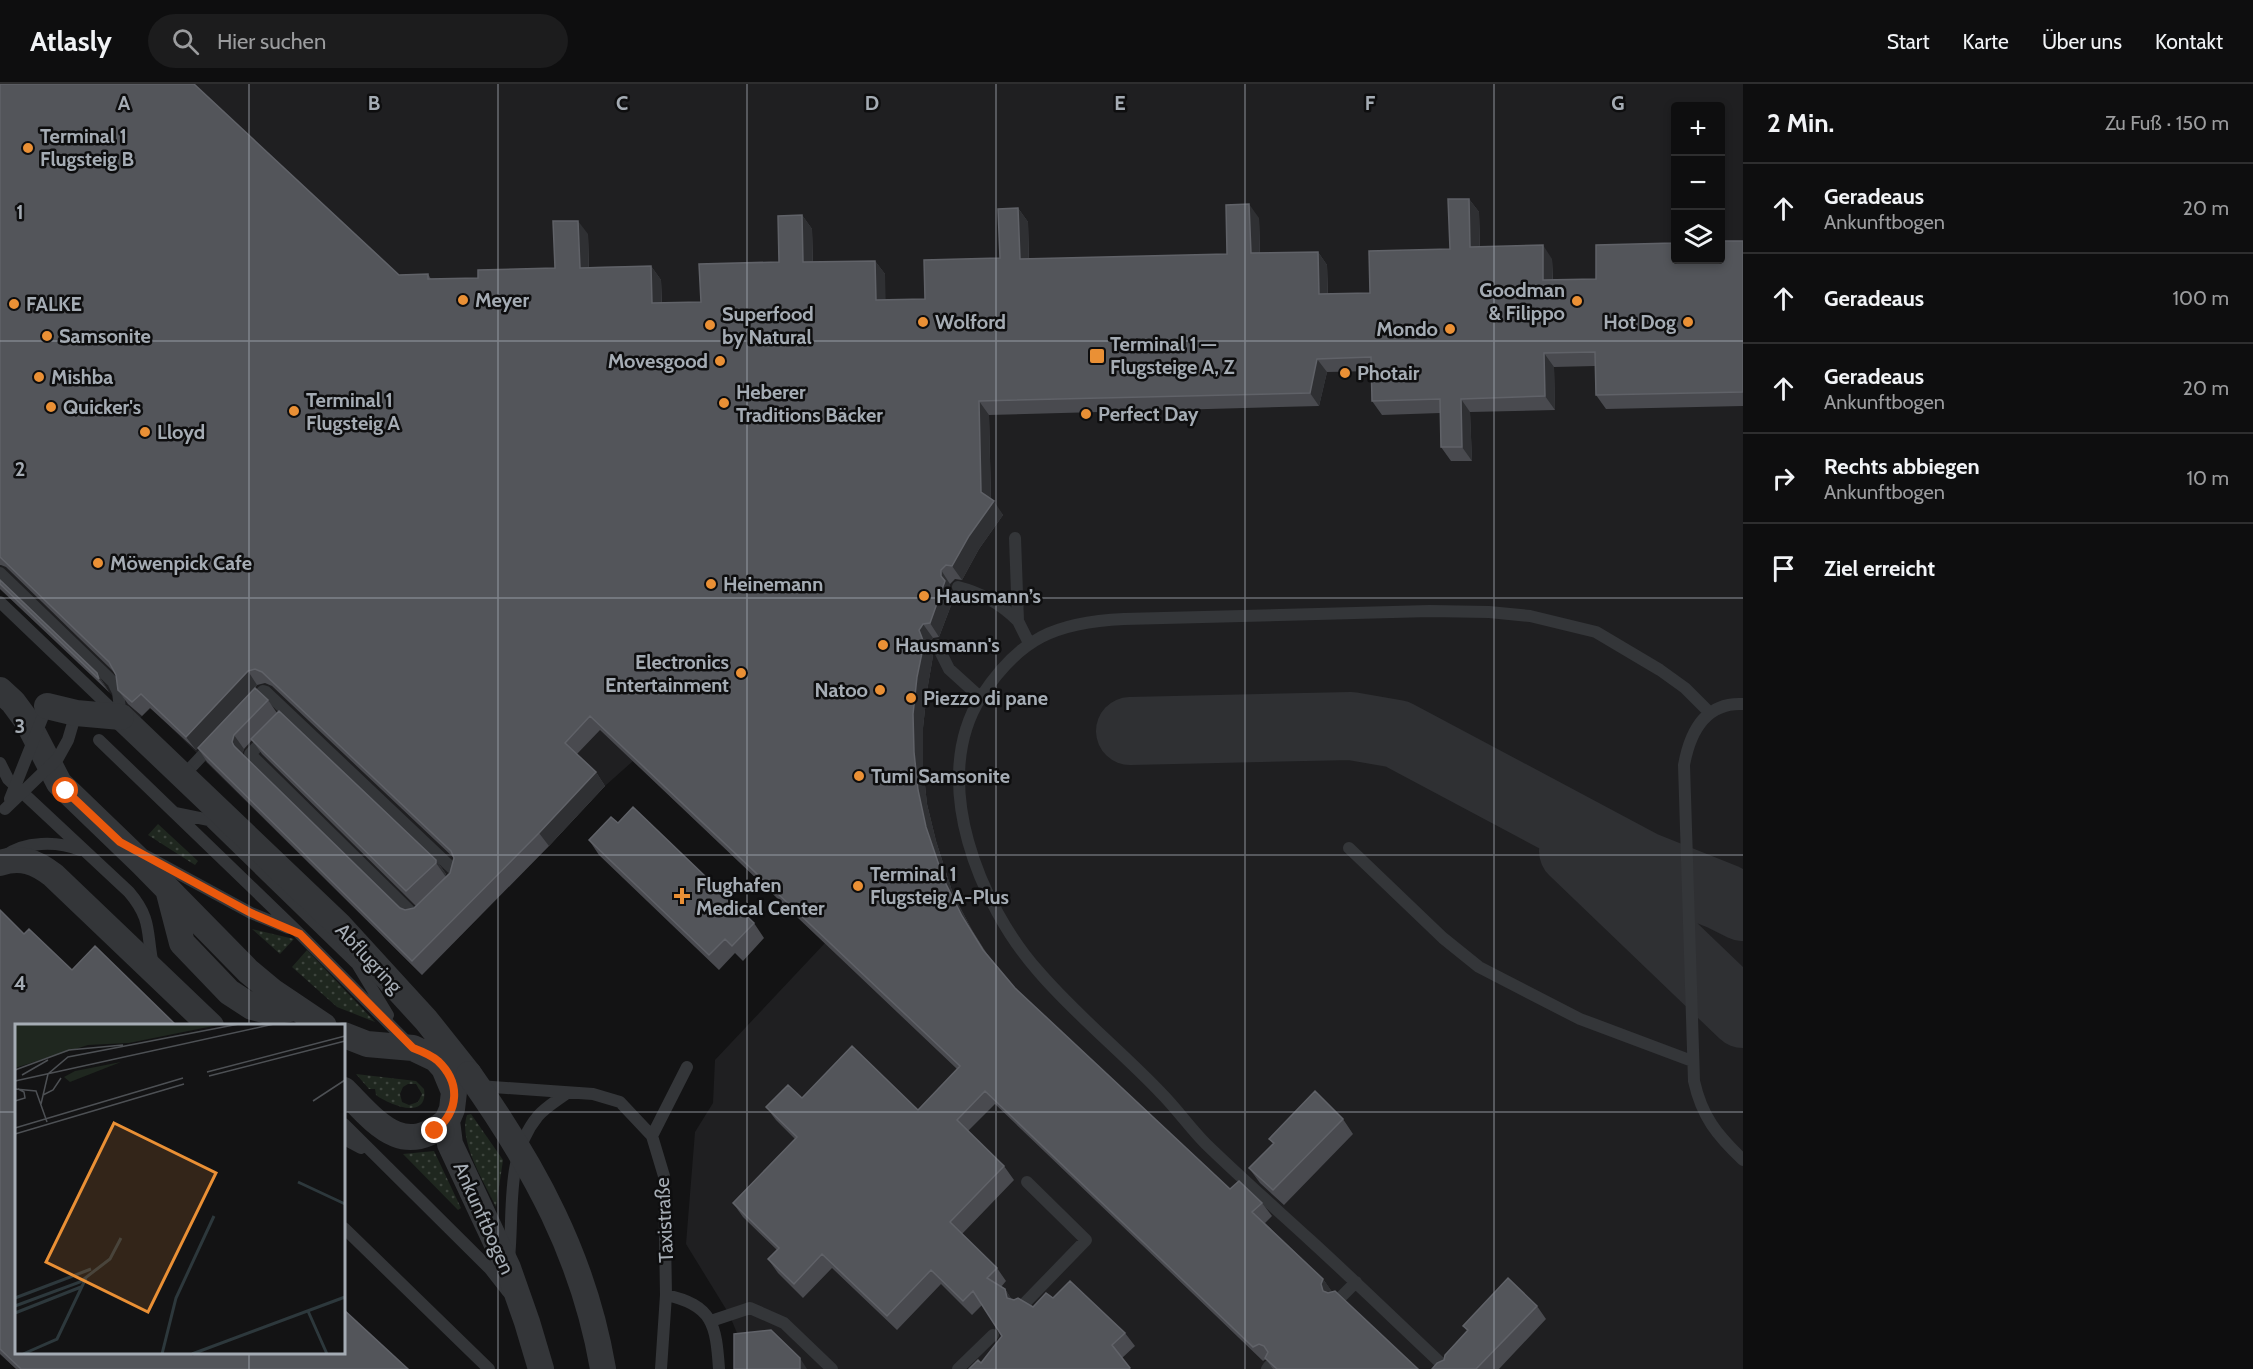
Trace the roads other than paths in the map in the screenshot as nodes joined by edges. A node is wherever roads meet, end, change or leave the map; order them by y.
1 (1015, 538) dead end
2 (0, 573) edge
3 (958, 587) dead end
4 (0, 602) edge
5 (1018, 621) junction
6 (1029, 644) junction
7 (937, 645) dead end
8 (0, 672) edge
9 (0, 690) edge
10 (981, 698) junction
11 (1743, 704) edge
12 (47, 706) junction
13 (244, 710) edge
14 (76, 713) junction
15 (1710, 713) junction
16 (288, 715) junction
17 (121, 717) junction
18 (221, 735) edge
19 (99, 740) dead end
20 (0, 763) edge
21 (183, 776) junction
22 (2, 811) edge
23 (174, 813) junction
24 (120, 842) junction
25 (1349, 848) dead end
26 (89, 855) junction
27 (0, 862) edge
28 (447, 888) edge
29 (433, 902) edge
30 (300, 934) junction
31 (155, 973) junction
32 (209, 1024) edge
33 (321, 1024) edge
34 (345, 1035) edge
35 (397, 1041) junction
36 (345, 1052) edge
37 (1692, 1061) junction
38 (687, 1067) dead end
39 (449, 1077) junction
40 (345, 1091) edge
41 (567, 1093) junction
42 (447, 1121) junction
43 (345, 1125) edge
44 (652, 1136) junction
45 (345, 1140) edge
46 (373, 1154) junction
47 (1743, 1160) edge
48 (1027, 1182) dead end
49 (345, 1229) edge
50 (508, 1268) junction
51 (1356, 1282) junction
52 (666, 1294) junction
53 (1339, 1299) edge
54 (1022, 1305) edge
55 (711, 1320) junction
56 (527, 1322) junction
57 (993, 1335) edge
58 (489, 1369) edge
59 (541, 1369) edge
60 (603, 1369) edge
61 (661, 1369) edge
62 (719, 1369) edge
63 (832, 1369) edge
64 (958, 1369) edge
65 (1447, 1369) edge

1 - 5 lane
2 - 17 lane
3 - 5 lane
4 - 17 lane
5 - 6 lane
6 - 10 lane
6 - 15 lane
7 - 10 lane
8 - 12 street
9 - 24 street
10 - 51 lane
11 - 15 lane
12 - 14 street, bridge
12 - 22 lane, bridge
13 - 16 lane
14 - 17 street, bridge
14 - 22 lane, bridge
15 - 37 lane
16 - 28 lane
16 - 29 lane
17 - 21 street, Abflugring
18 - 21 lane
19 - 23 lane
20 - 26 lane
21 - 60 street, Abflugring, bridge
23 - 30 lane
23 - 35 lane
24 - 30 lane
24 - 33 street
25 - 37 lane
26 - 27 lane
26 - 31 lane
27 - 31 street
30 - 35 lane
31 - 32 street
34 - 35 street
35 - 36 street
35 - 39 street
37 - 47 lane
38 - 44 lane
39 - 41 lane, Taxistraße
39 - 42 street, Ankunftbogen
40 - 42 street
41 - 44 lane, Taxistraße
41 - 50 lane
42 - 50 street, Ankunftbogen
43 - 46 lane
44 - 52 lane, Taxistraße
45 - 46 lane
46 - 56 lane
48 - 54 lane
49 - 58 lane
50 - 56 street, Ankunftbogen
51 - 53 lane
51 - 65 lane
52 - 55 lane
52 - 61 lane, Taxistraße
55 - 62 lane
55 - 63 lane
56 - 59 street, Ankunftbogen
57 - 64 lane

